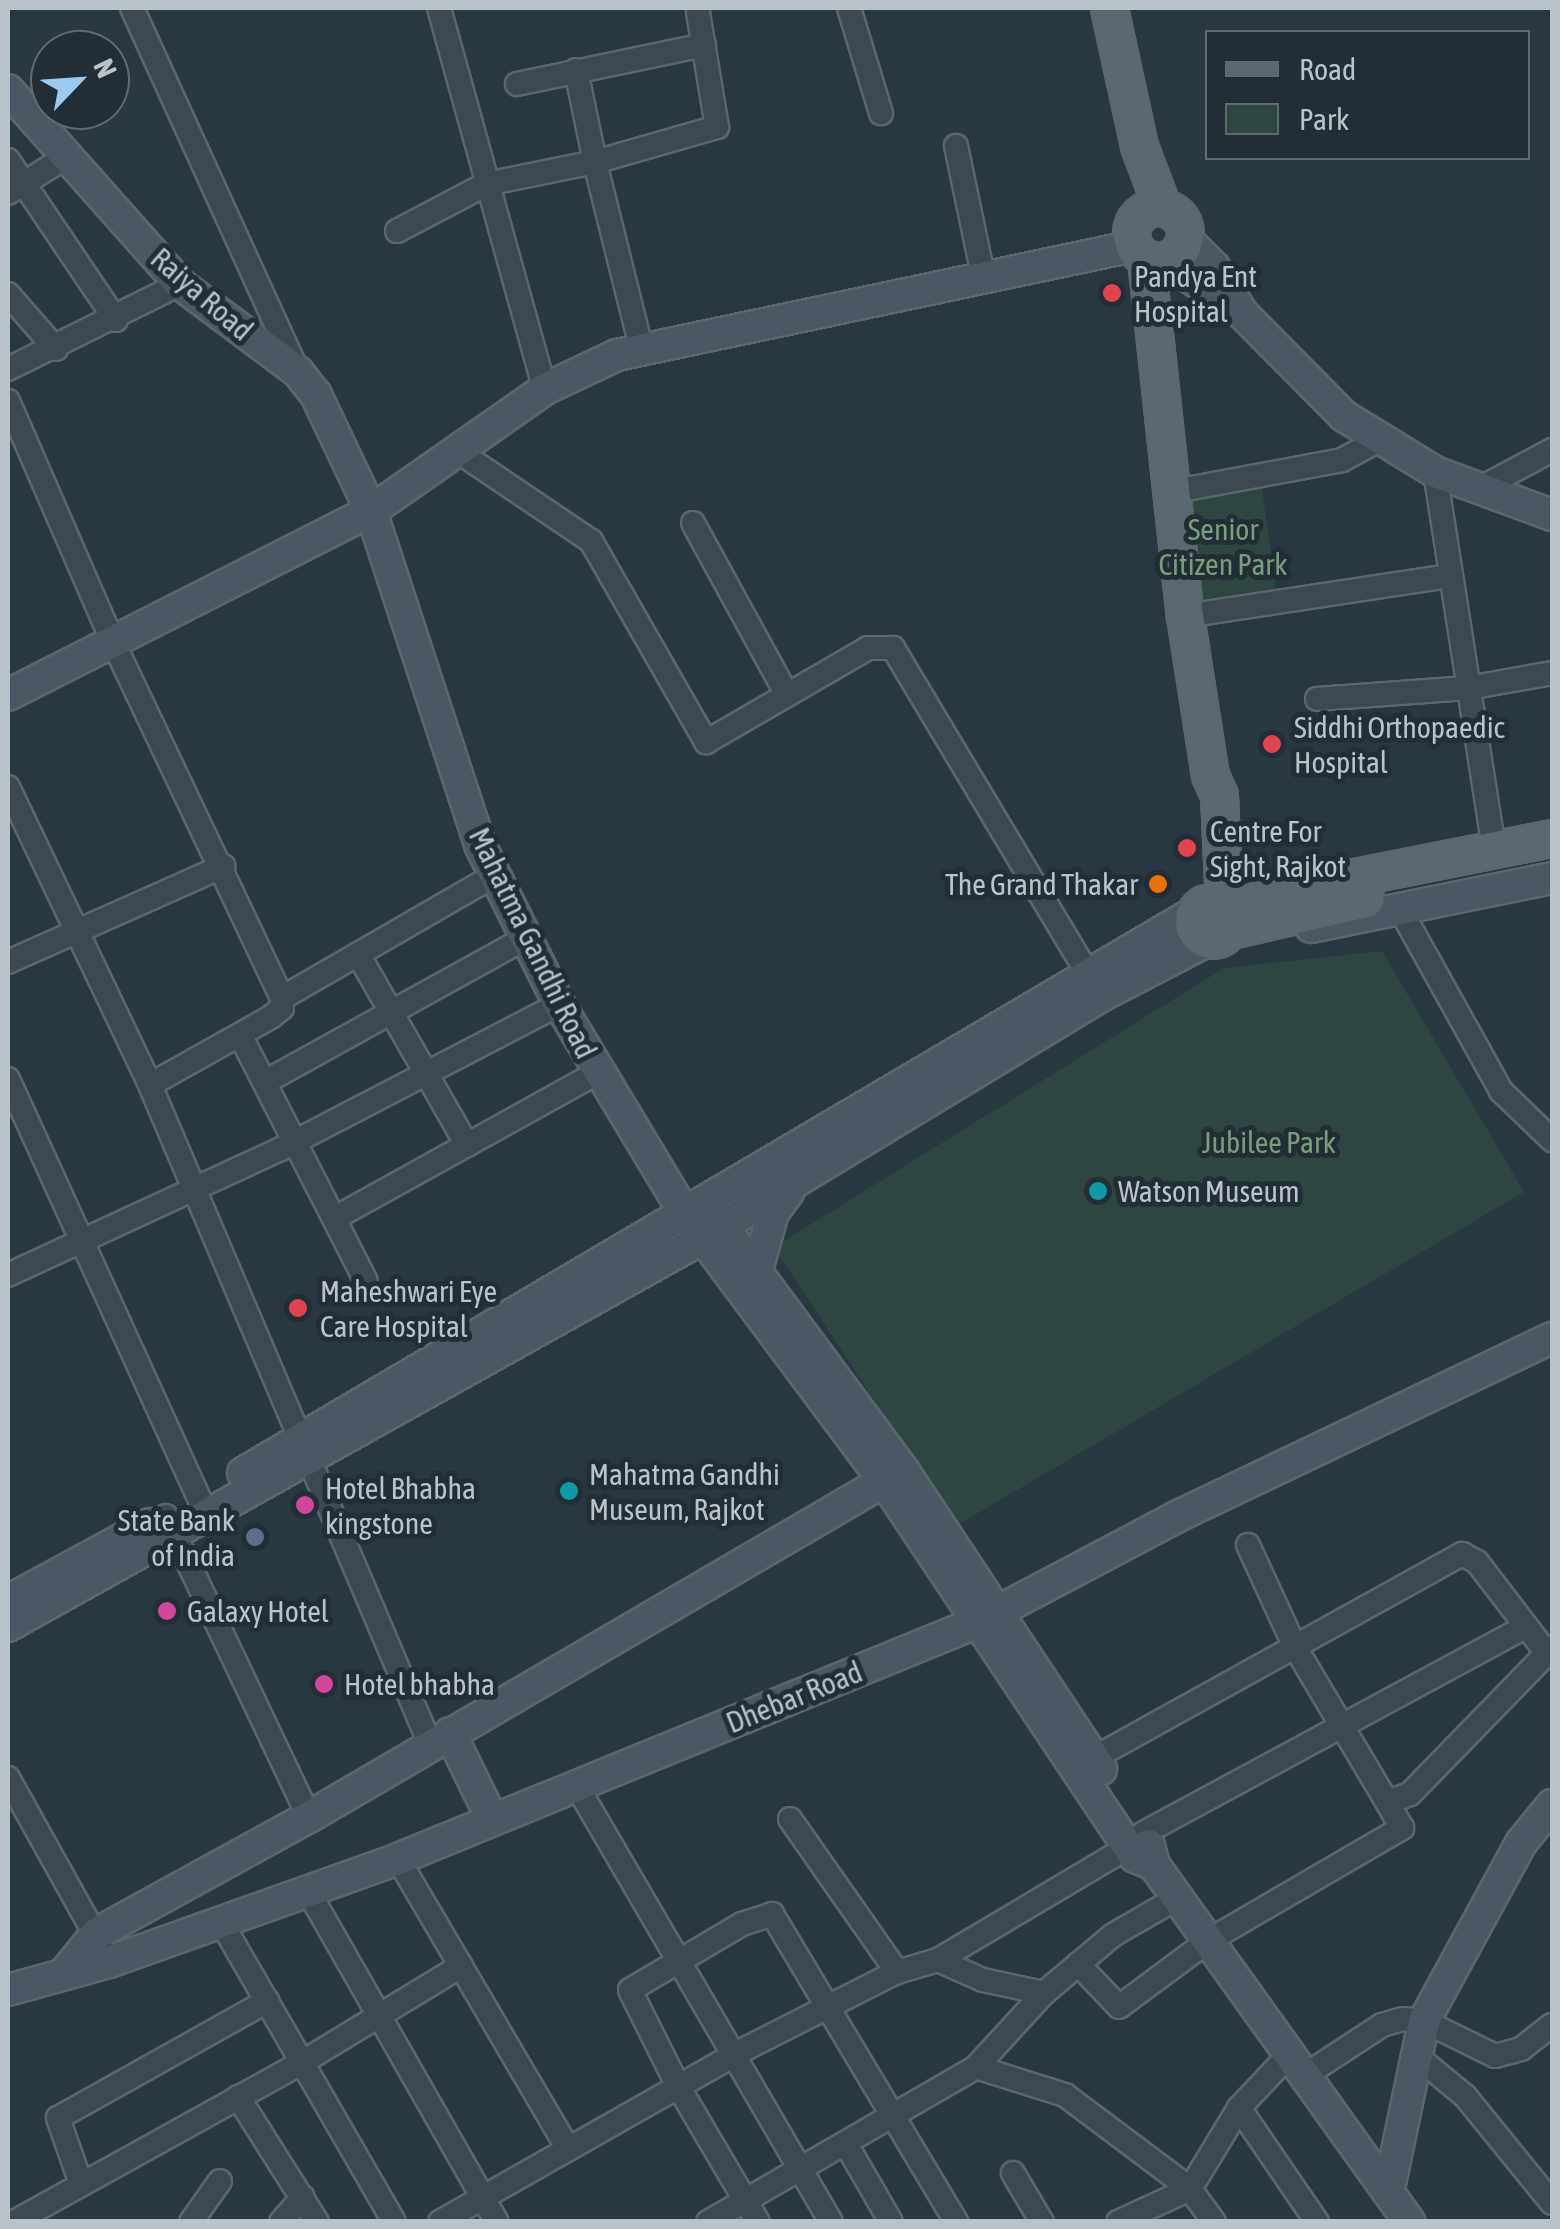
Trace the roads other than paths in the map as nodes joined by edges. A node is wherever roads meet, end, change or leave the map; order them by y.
1 (132, 8) edge
2 (439, 8) edge
3 (848, 8) edge
4 (1108, 8) edge
5 (703, 9) edge
6 (704, 45) junction
7 (576, 70) junction
8 (517, 84) dead end
9 (8, 90) edge
10 (881, 113) dead end
11 (956, 146) dead end
12 (66, 157) junction
13 (8, 160) edge
14 (595, 162) junction
15 (486, 184) junction
16 (17, 188) edge
17 (397, 231) dead end
18 (1155, 237) junction
19 (984, 280) junction
20 (180, 284) junction
21 (8, 294) edge
22 (116, 320) junction
23 (641, 347) junction
24 (56, 349) junction
25 (8, 369) edge
26 (298, 372) junction
27 (545, 390) junction
28 (8, 401) edge
29 (1379, 440) junction
30 (1552, 450) edge
31 (459, 452) junction
32 (1435, 472) junction
33 (1479, 489) junction
34 (1170, 492) junction
35 (371, 511) junction
36 (1552, 515) edge
37 (692, 523) dead end
38 (1449, 576) junction
39 (1185, 616) junction
40 (112, 640) junction
41 (1552, 673) edge
42 (1468, 688) junction
43 (8, 694) edge
44 (787, 695) junction
45 (1317, 699) dead end
46 (8, 787) edge
47 (1552, 825) edge
48 (1492, 837) junction
49 (1552, 838) edge
50 (1552, 862) edge
51 (224, 866) junction
52 (495, 875) junction
53 (1552, 878) edge
54 (1298, 901) junction
55 (1402, 911) junction
56 (1227, 916) junction
57 (82, 932) junction
58 (526, 938) junction
59 (358, 954) junction
60 (8, 962) edge
61 (1094, 985) junction
62 (282, 998) junction
63 (559, 1004) junction
64 (392, 1013) junction
65 (240, 1035) junction
66 (425, 1072) junction
67 (598, 1072) junction
68 (8, 1079) edge
69 (265, 1082) junction
70 (150, 1085) junction
71 (1552, 1140) edge
72 (297, 1142) junction
73 (467, 1145) junction
74 (794, 1184) junction
75 (196, 1189) junction
76 (699, 1215) junction
77 (334, 1218) junction
78 (80, 1241) junction
79 (757, 1270) junction
80 (8, 1275) edge
81 (366, 1281) dead end
82 (1552, 1316) edge
83 (1552, 1338) edge
84 (303, 1452) junction
85 (894, 1476) junction
86 (203, 1506) junction
87 (171, 1525) junction
88 (1248, 1546) dead end
89 (8, 1601) edge
90 (982, 1608) junction
91 (8, 1626) edge
92 (1523, 1628) junction
93 (1294, 1647) junction
94 (1549, 1650) edge
95 (1343, 1728) junction
96 (440, 1739) junction
97 (1094, 1758) junction
98 (8, 1778) edge
99 (575, 1782) junction
100 (1387, 1802) junction
101 (1552, 1804) edge
102 (310, 1818) junction
103 (492, 1819) junction
104 (790, 1819) dead end
105 (1135, 1840) junction
106 (398, 1859) junction
107 (308, 1891) junction
108 (1177, 1898) junction
109 (222, 1922) junction
110 (96, 1934) junction
111 (1208, 1941) junction
112 (682, 1959) junction
113 (938, 1960) junction
114 (109, 1962) junction
115 (1078, 1964) junction
116 (461, 1966) junction
117 (67, 1970) junction
118 (898, 1972) junction
119 (8, 1990) edge
120 (1044, 1992) junction
121 (267, 2001) junction
122 (826, 2008) junction
123 (380, 2013) junction
124 (1424, 2021) junction
125 (1552, 2025) edge
126 (737, 2053) junction
127 (1414, 2054) junction
128 (303, 2062) junction
129 (1298, 2064) junction
130 (976, 2067) junction
131 (678, 2086) junction
132 (238, 2097) junction
133 (1239, 2108) junction
134 (892, 2117) junction
135 (846, 2144) junction
136 (568, 2149) junction
137 (802, 2170) junction
138 (1014, 2173) dead end
139 (220, 2181) dead end
140 (82, 2184) junction
141 (1190, 2189) junction
142 (1389, 2189) junction
143 (303, 2197) junction
144 (484, 2197) junction
145 (746, 2200) junction
146 (1552, 2203) edge
147 (14, 2222) edge
148 (191, 2222) edge
149 (281, 2222) edge
150 (318, 2222) edge
151 (394, 2222) edge
152 (440, 2222) edge
153 (497, 2222) edge
154 (708, 2222) edge
155 (758, 2222) edge
156 (831, 2222) edge
157 (891, 2222) edge
158 (956, 2222) edge
159 (1042, 2222) edge
160 (1118, 2222) edge
161 (1214, 2222) edge
162 (1317, 2222) edge
163 (1410, 2222) edge

1 - 26 street
2 - 15 street
3 - 10 street
4 - 18 main road
5 - 6 street
6 - 7 street
6 - 14 street
7 - 8 street
7 - 14 street
9 - 12 street, Raiya Road
11 - 19 street
12 - 16 street
12 - 20 street, Raiya Road
13 - 16 street
14 - 15 street
14 - 23 street
15 - 17 street
15 - 27 street
16 - 22 street
18 - 19 street
18 - 29 street
18 - 34 main road
19 - 23 street
20 - 22 street
20 - 26 street, Raiya Road
21 - 24 street
22 - 24 street
23 - 27 street
24 - 25 street
26 - 35 street, Raiya Road
27 - 31 street
28 - 40 street
29 - 32 street
29 - 34 street
30 - 33 street
31 - 35 street
31 - 44 street
32 - 33 street
32 - 38 street
33 - 36 street
34 - 39 main road
35 - 40 street
35 - 52 street, Mahatma Gandhi Road
37 - 44 street
38 - 39 street
38 - 42 street
39 - 56 main road
40 - 43 street
40 - 51 street
41 - 42 street
42 - 45 street
42 - 48 street
44 - 61 street
46 - 57 street
47 - 48 street
48 - 56 street
49 - 54 main road
50 - 54 main road
51 - 57 street
51 - 62 street
52 - 58 street, Mahatma Gandhi Road
52 - 59 street
53 - 55 street
54 - 56 main road
55 - 56 street
55 - 71 street
56 - 61 street
57 - 60 street
57 - 70 street
58 - 63 street, Mahatma Gandhi Road
58 - 64 street
59 - 62 street
59 - 64 street
61 - 74 street
61 - 76 street
62 - 65 street
63 - 66 street
63 - 67 street, Mahatma Gandhi Road
64 - 66 street
64 - 69 street
65 - 69 street
65 - 70 street
66 - 72 street
66 - 73 street
67 - 73 street
67 - 76 street, Mahatma Gandhi Road
68 - 78 street
69 - 72 street
70 - 75 street
72 - 75 street
72 - 77 street
73 - 77 street
74 - 76 street
74 - 79 street
75 - 78 street
75 - 84 street
76 - 79 street
76 - 84 street
76 - 85 street
77 - 81 street
78 - 80 street
78 - 86 street
79 - 85 street
82 - 90 street, Dhebar Road
83 - 90 street, Dhebar Road
84 - 86 street
84 - 96 street
85 - 90 street
85 - 96 street
86 - 87 street
87 - 89 street
87 - 91 street
87 - 102 street
88 - 93 street
90 - 97 street
90 - 99 street, Dhebar Road
90 - 105 street
92 - 93 street
92 - 94 street
92 - 95 street
93 - 95 street
93 - 97 street
94 - 100 street
95 - 100 street
95 - 105 street
96 - 102 street
96 - 103 street
97 - 105 street
98 - 110 street
99 - 103 street, Dhebar Road
99 - 112 street
100 - 111 street
101 - 124 street
102 - 110 street
103 - 106 street, Dhebar Road
104 - 118 street
105 - 108 street
105 - 113 street
106 - 107 street, Dhebar Road
106 - 116 street
107 - 109 street, Dhebar Road
107 - 123 street
108 - 111 street
108 - 115 street
109 - 114 street, Dhebar Road
109 - 121 street
110 - 114 street
110 - 117 street
111 - 115 street
111 - 129 street
112 - 122 street
112 - 126 street
112 - 131 street
113 - 118 street
113 - 120 street
114 - 117 street, Dhebar Road
115 - 120 street
116 - 123 street
116 - 136 street
117 - 119 street, Dhebar Road
118 - 122 street
120 - 130 street
121 - 128 street
121 - 140 street
122 - 126 street
122 - 134 street
123 - 128 street
123 - 144 street
124 - 125 street
124 - 127 street
124 - 129 street
126 - 131 street
126 - 137 street
127 - 142 street
127 - 146 street
128 - 132 street
128 - 151 street
129 - 133 street
129 - 142 street
130 - 134 street
130 - 141 street
131 - 136 street
131 - 145 street
132 - 140 street
132 - 143 street
133 - 141 street
133 - 162 street
134 - 135 street
134 - 158 street
135 - 137 street
135 - 157 street
136 - 144 street
137 - 145 street
137 - 156 street
138 - 159 street
139 - 148 street
140 - 147 street
141 - 160 street
141 - 161 street
142 - 163 street
143 - 149 street
143 - 150 street
144 - 152 street
144 - 153 street
145 - 154 street
145 - 155 street

